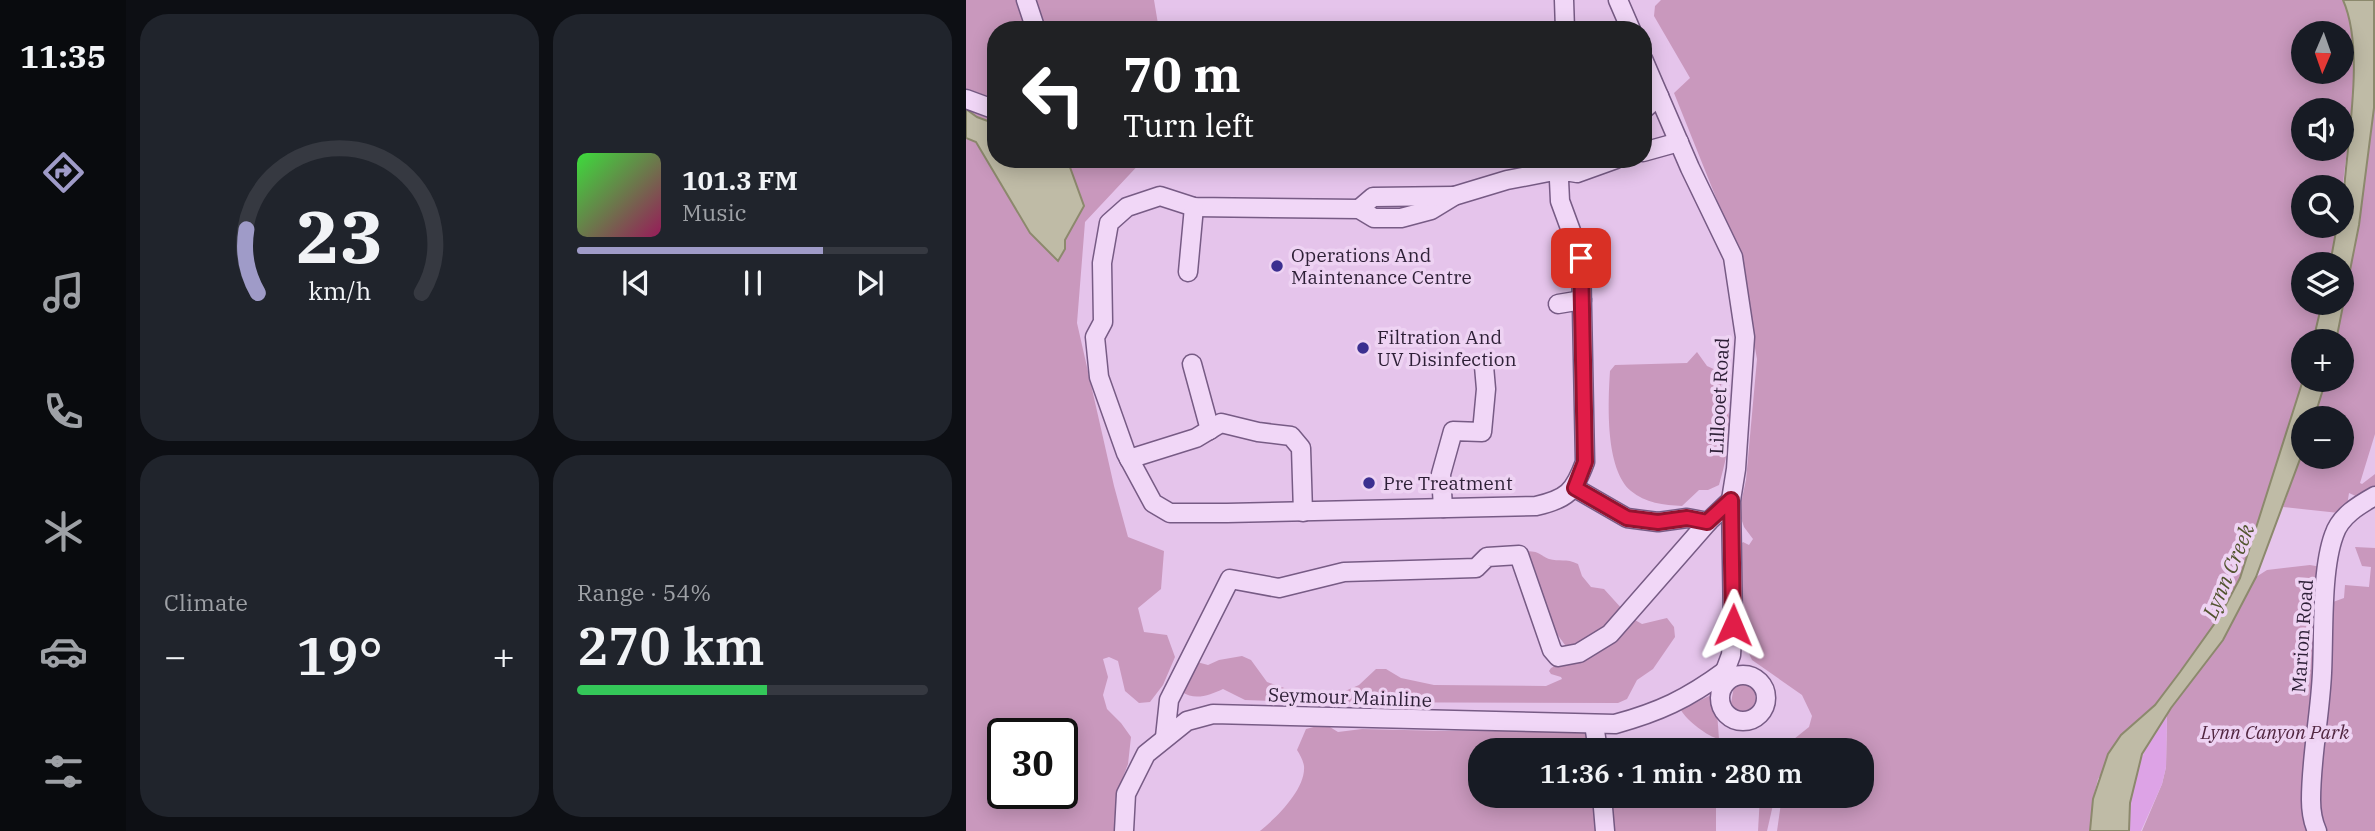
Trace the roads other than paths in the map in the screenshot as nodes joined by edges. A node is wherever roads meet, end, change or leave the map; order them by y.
1 (1026, 0) edge
2 (1564, 0) edge
3 (1618, 0) edge
4 (1032, 21) edge
5 (1565, 21) edge
6 (1627, 21) edge
7 (1652, 80) edge
8 (1659, 96) junction
9 (966, 99) edge
10 (1652, 102) edge
11 (987, 107) edge
12 (1679, 142) junction
13 (1652, 150) edge
14 (1544, 168) edge
15 (1560, 168) edge
16 (1568, 168) edge
17 (1591, 168) edge
18 (1194, 207) junction
19 (1188, 272) dead end
20 (1582, 300) junction
21 (1558, 304) dead end
22 (1192, 364) dead end
23 (1484, 366) dead end
24 (1210, 430) junction
25 (1129, 459) junction
26 (1575, 488) junction
27 (2375, 496) edge
28 (1731, 500) junction
29 (1443, 508) junction
30 (1303, 512) junction
31 (1707, 522) junction
32 (1728, 674) joint
33 (1594, 724) junction
34 (1165, 737) junction
35 (1596, 738) edge
36 (1603, 808) edge
37 (1124, 831) edge
38 (1605, 831) edge
39 (2317, 831) edge

1 - 4 street
2 - 5 street
3 - 6 street
7 - 8 street, Lillooet Road
8 - 10 street
8 - 12 street, Lillooet Road
9 - 11 street
12 - 13 street
12 - 28 street, Lillooet Road
14 - 18 street
15 - 20 street
16 - 17 street
18 - 19 street
18 - 25 street
20 - 21 street
20 - 26 street
22 - 24 street
23 - 29 street
24 - 25 street
24 - 30 street
25 - 30 street
26 - 29 street
26 - 31 street
27 - 39 street, Marion Road
28 - 31 street
28 - 32 street, Lillooet Road
29 - 30 street
31 - 34 street
32 - 33 street, Seymour Mainline
33 - 34 street, Seymour Mainline
33 - 35 street
34 - 37 street, Seymour Mainline
36 - 38 street

